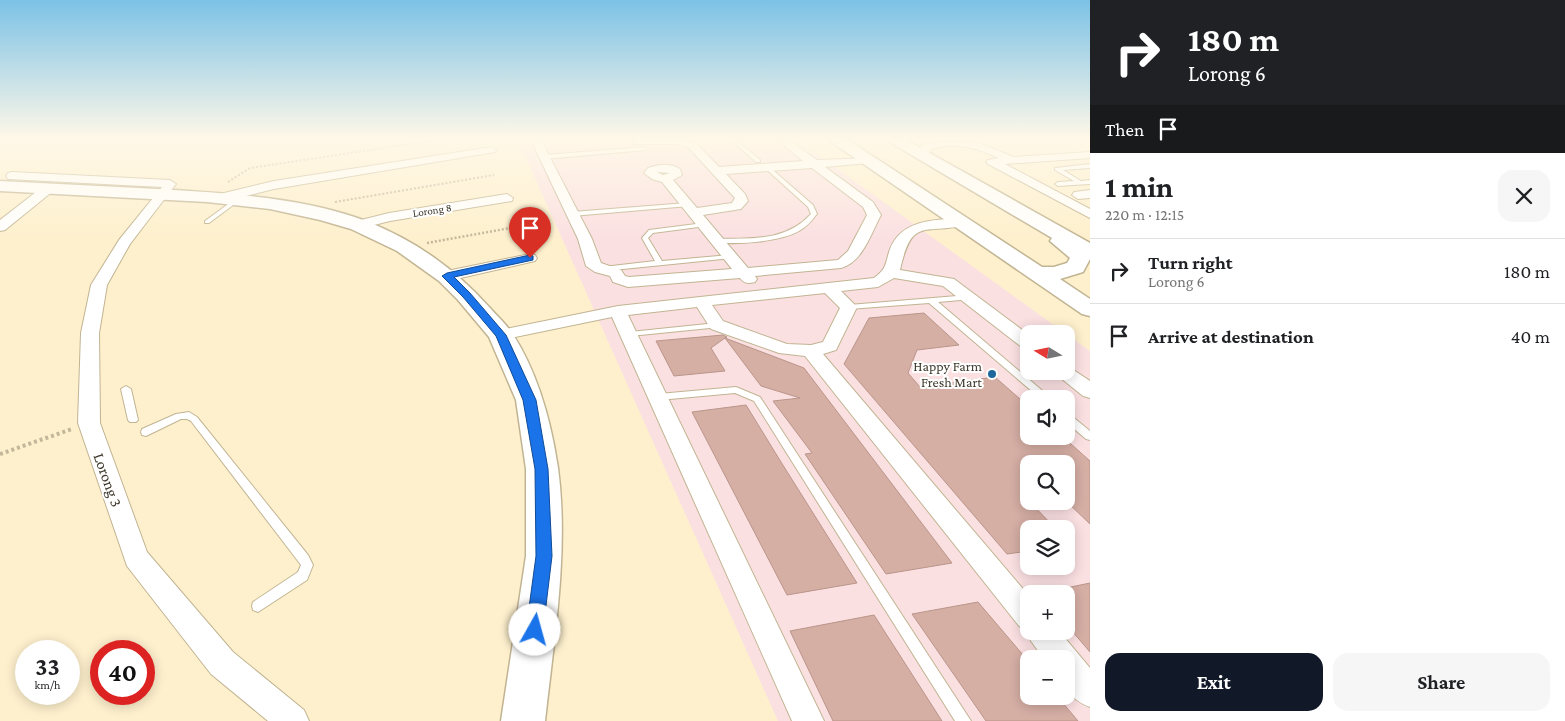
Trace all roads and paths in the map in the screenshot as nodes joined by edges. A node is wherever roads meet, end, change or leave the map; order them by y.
1 (247, 172) edge
2 (357, 172) edge
3 (551, 172) edge
4 (661, 172) edge
5 (717, 172) edge
6 (771, 172) edge
7 (825, 172) edge
8 (886, 172) edge
9 (951, 172) edge
10 (1010, 172) edge
11 (1033, 172) edge
12 (1060, 172) edge
13 (494, 175) dead end
14 (6, 181) edge
15 (1090, 182) edge
16 (49, 188) junction
17 (1083, 190) edge
18 (164, 194) junction
19 (222, 198) junction
20 (507, 198) dead end
21 (1090, 201) edge
22 (690, 208) junction
23 (302, 210) junction
24 (572, 214) junction
25 (1090, 214) edge
26 (207, 222) dead end
27 (961, 222) junction
28 (527, 225) dead end
29 (704, 225) junction
30 (358, 226) junction
31 (0, 227) edge
32 (716, 241) junction
33 (991, 242) junction
34 (404, 247) junction
35 (1084, 256) edge
36 (730, 257) junction
37 (530, 258) dead end
38 (660, 263) junction
39 (600, 269) junction
40 (742, 272) junction
41 (891, 273) junction
42 (1038, 274) junction
43 (447, 276) junction
44 (628, 282) junction
45 (830, 289) junction
46 (763, 295) junction
47 (969, 297) junction
48 (931, 300) junction
49 (700, 301) junction
50 (645, 308) junction
51 (848, 308) junction
52 (1090, 308) edge
53 (618, 311) junction
54 (718, 325) junction
55 (630, 334) junction
56 (501, 335) junction
57 (1020, 337) edge
58 (811, 351) junction
59 (1075, 380) edge
60 (126, 388) dead end
61 (1036, 390) edge
62 (1090, 392) edge
63 (659, 397) junction
64 (132, 420) dead end
65 (89, 423) junction
66 (1075, 424) edge
67 (146, 432) dead end
68 (1090, 436) edge
69 (0, 454) edge
70 (258, 606) dead end
71 (1020, 606) edge
72 (1048, 640) edge
73 (1056, 650) edge
74 (1075, 674) edge
75 (1090, 692) edge
76 (293, 721) edge
77 (523, 721) edge
78 (808, 721) edge
79 (964, 721) edge

1 - 19 path
2 - 19 street
3 - 24 street
4 - 22 street
5 - 22 street
6 - 32 lane
7 - 40 street
8 - 27 street
9 - 35 street
10 - 25 street
11 - 17 street
12 - 17 lane
13 - 23 path
14 - 16 street
14 - 18 street
15 - 17 lane
16 - 18 street
16 - 31 street
17 - 21 street
18 - 19 street
18 - 65 street, Lorong 3
19 - 23 street
19 - 26 lane
20 - 30 street, Lorong 8
22 - 24 lane
22 - 29 street
23 - 30 street
24 - 39 street
27 - 33 street
27 - 41 street
28 - 34 path
29 - 32 street
29 - 38 lane
30 - 34 street
32 - 36 street
33 - 35 street
33 - 42 street
34 - 43 street
35 - 42 street
36 - 38 lane
36 - 40 street
37 - 43 street
38 - 39 lane
39 - 44 street
40 - 44 street
40 - 46 street
41 - 45 street
41 - 47 street
42 - 52 street
43 - 56 street
44 - 50 street
45 - 46 street
45 - 51 street
46 - 49 street
47 - 48 lane
47 - 57 street
48 - 51 lane
48 - 61 lane
49 - 50 street
49 - 54 street
50 - 53 street
51 - 58 street
53 - 55 street
53 - 56 street
54 - 55 lane
54 - 58 street
55 - 63 street
56 - 77 street
58 - 71 street
59 - 62 street
60 - 64 lane
63 - 78 street
63 - 79 lane
65 - 69 path
65 - 76 street, Lorong 3
66 - 68 lane
67 - 70 lane
72 - 73 street
74 - 75 street

